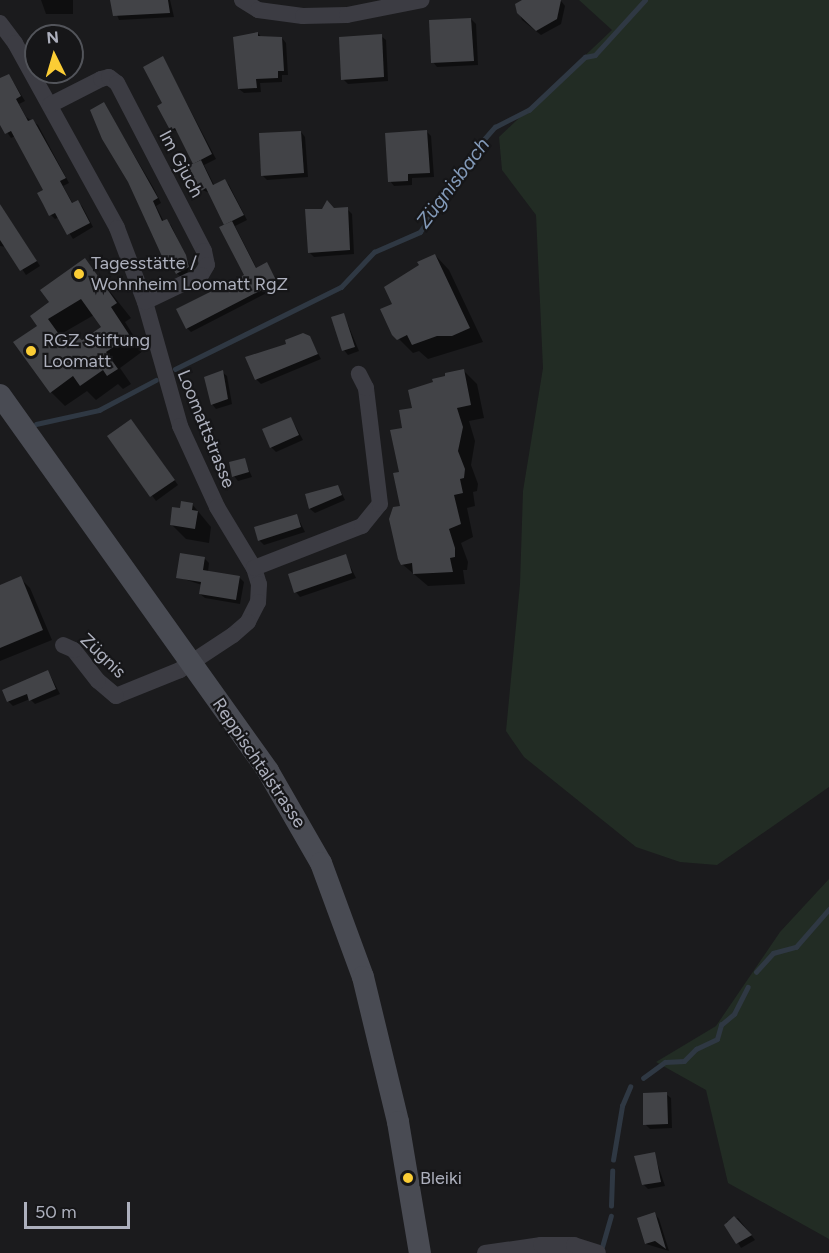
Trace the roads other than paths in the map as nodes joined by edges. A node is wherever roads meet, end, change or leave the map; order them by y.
1 (242, 0) edge
2 (422, 0) edge
3 (0, 23) edge
4 (50, 105) junction
5 (145, 302) junction
6 (359, 374) dead end
7 (0, 395) edge
8 (254, 568) junction
9 (63, 645) dead end
10 (190, 664) junction
11 (116, 696) joint
12 (420, 1253) edge
13 (485, 1253) edge
14 (598, 1253) edge

1 - 2 street
3 - 4 street, Loomattstrasse
4 - 5 street, Loomattstrasse
4 - 5 street, Im Gjuch
5 - 8 street, Loomattstrasse
6 - 8 street
7 - 10 main road, Reppischtalstrasse
8 - 10 street, Loomattstrasse
9 - 11 street, Zügnis
10 - 11 street, Loomattstrasse
10 - 12 main road, Reppischtalstrasse
13 - 14 street

